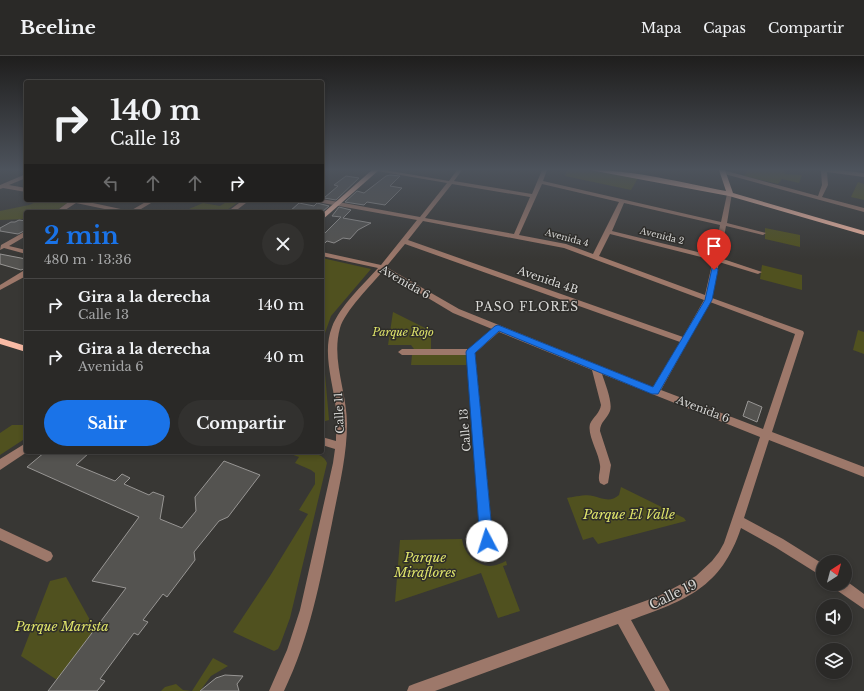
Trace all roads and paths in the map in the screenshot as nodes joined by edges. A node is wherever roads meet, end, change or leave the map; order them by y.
1 (343, 200) edge
2 (438, 200) edge
3 (532, 200) edge
4 (616, 200) edge
5 (729, 200) edge
6 (750, 200) edge
7 (825, 200) edge
8 (324, 201) edge
9 (622, 201) junction
10 (71, 202) edge
11 (83, 202) edge
12 (150, 202) edge
13 (244, 202) edge
14 (338, 204) junction
15 (61, 210) edge
16 (118, 210) edge
17 (136, 210) edge
18 (233, 210) edge
19 (864, 210) edge
20 (324, 216) edge
21 (422, 219) junction
22 (724, 224) junction
23 (608, 232) junction
24 (864, 232) edge
25 (24, 233) edge
26 (763, 233) dead end
27 (516, 236) junction
28 (404, 241) junction
29 (2, 247) edge
30 (24, 252) edge
31 (324, 254) edge
32 (595, 256) junction
33 (716, 259) junction
34 (382, 267) junction
35 (758, 272) dead end
36 (24, 274) edge
37 (0, 288) edge
38 (708, 300) junction
39 (498, 328) junction
40 (800, 333) joint
41 (684, 340) junction
42 (0, 341) edge
43 (24, 348) edge
44 (402, 352) dead end
45 (470, 352) junction
46 (596, 368) junction
47 (655, 392) junction
48 (767, 434) junction
49 (324, 442) edge
50 (340, 447) junction
51 (24, 449) edge
52 (0, 465) edge
53 (864, 472) edge
54 (604, 480) dead end
55 (739, 521) junction
56 (0, 534) edge
57 (487, 541) dead end
58 (46, 556) dead end
59 (816, 567) edge
60 (849, 591) edge
61 (864, 602) edge
62 (621, 616) junction
63 (276, 691) edge
64 (414, 691) edge
65 (663, 691) edge

1 - 14 main road
2 - 21 street, Calle 11
3 - 27 street
4 - 9 street
5 - 22 street
6 - 24 main road
7 - 19 street
8 - 14 street, Avenida 4
9 - 22 street
9 - 23 street
10 - 15 street
11 - 16 street
12 - 17 street
13 - 18 street
14 - 20 main road
14 - 21 street, Avenida 4
21 - 27 street, Avenida 4
21 - 28 street, Calle 11
22 - 26 street
22 - 33 street
23 - 32 street
23 - 33 street, Avenida 2
25 - 29 street
27 - 32 street, Avenida 4
28 - 34 street, Calle 11
28 - 41 street, Avenida 4B
29 - 30 street
31 - 34 street, Avenida 6
32 - 38 street, Avenida 4
33 - 35 street, Avenida 2
33 - 38 street
34 - 39 street, Avenida 6
34 - 50 street, Calle 11
36 - 37 street
38 - 40 street, Avenida 4
38 - 41 street
39 - 45 street
39 - 46 street, Avenida 6
40 - 48 street, Calle 19
41 - 47 street
42 - 43 main road
44 - 45 street
45 - 57 street, Calle 13
46 - 47 street, Avenida 6
46 - 54 street
47 - 48 street, Avenida 6
48 - 53 street, Avenida 6
48 - 55 street, Calle 19
49 - 50 street
50 - 63 street, Calle 11
51 - 52 street
55 - 59 street
55 - 62 street, Calle 19
56 - 58 street
60 - 61 street
62 - 64 street, Calle 19
62 - 65 street

